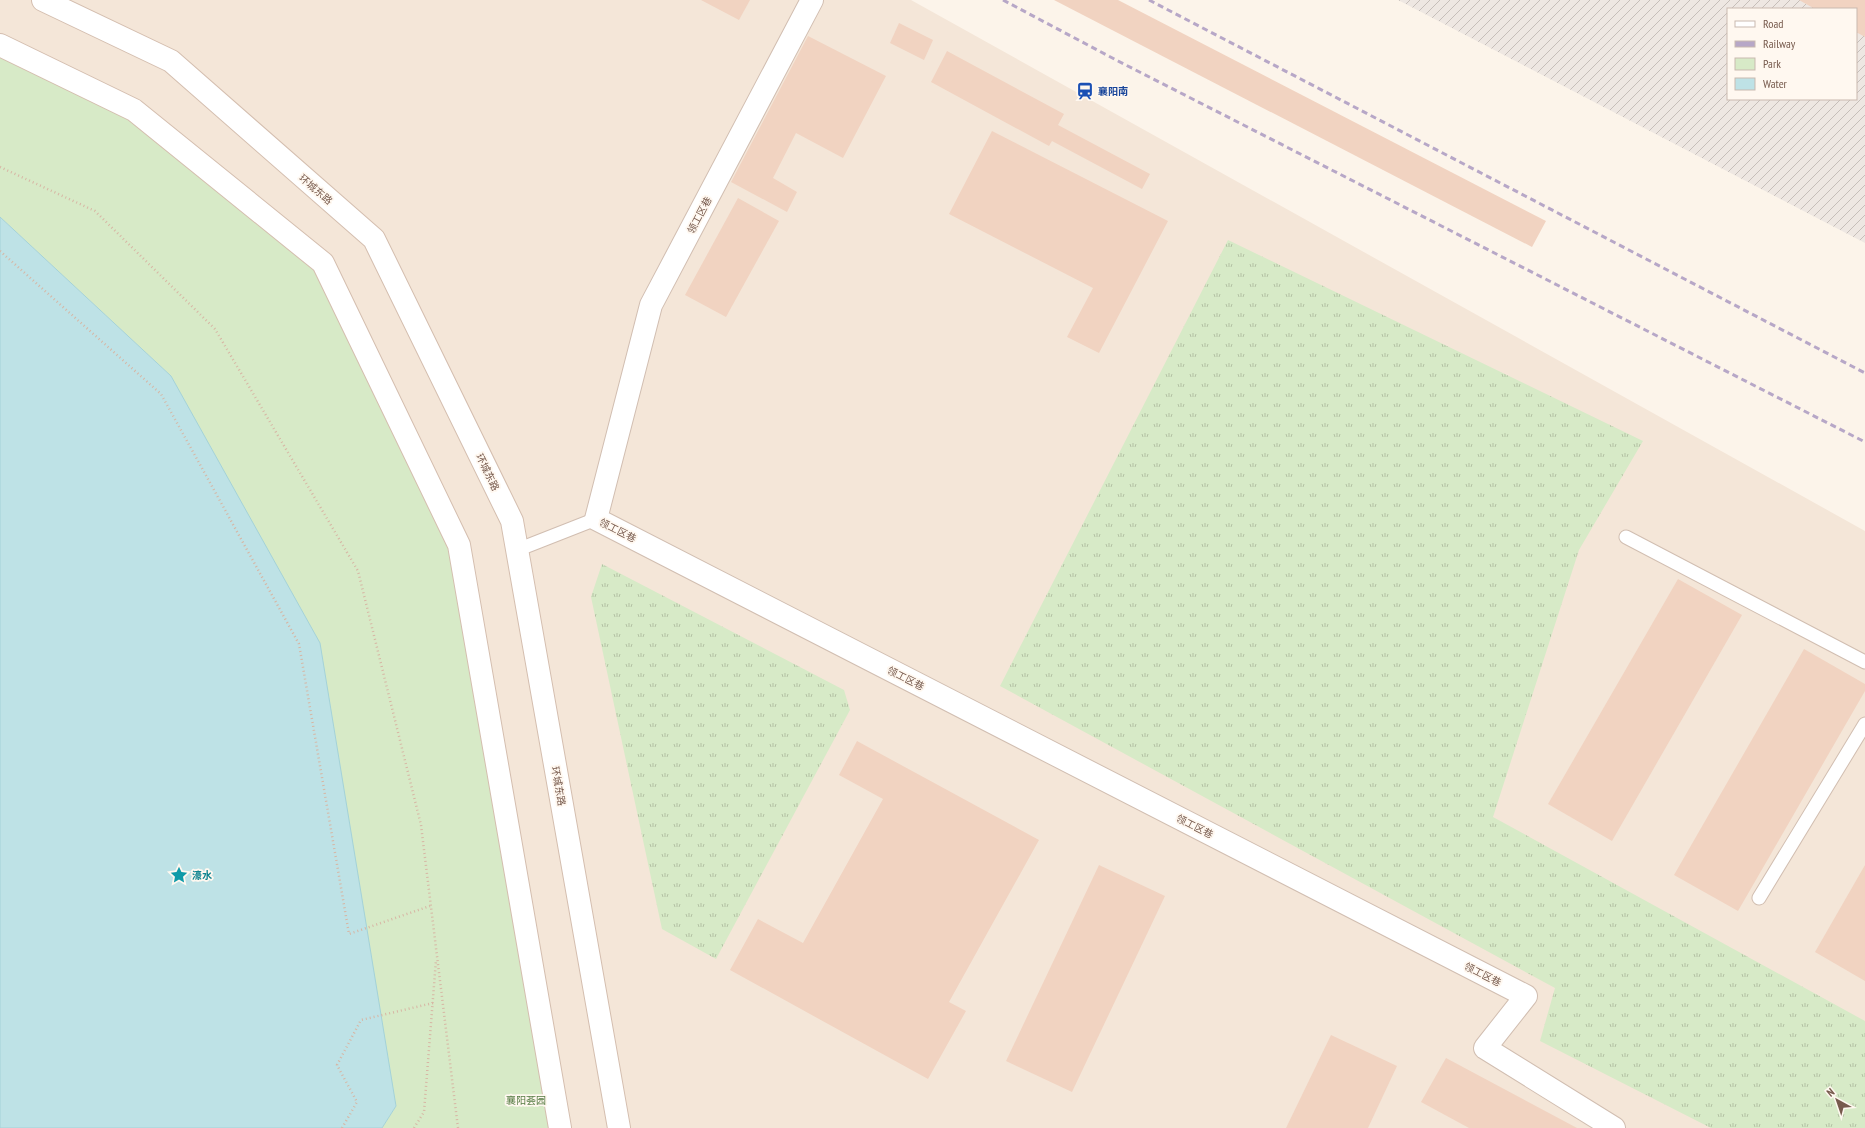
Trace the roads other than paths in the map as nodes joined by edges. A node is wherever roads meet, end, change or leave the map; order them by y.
1 (43, 0) edge
2 (812, 0) edge
3 (0, 45) edge
4 (596, 519) junction
5 (1626, 537) dead end
6 (517, 550) junction
7 (1865, 662) edge
8 (1865, 724) edge
9 (1759, 898) dead end
10 (560, 1128) edge
11 (619, 1128) edge
12 (1614, 1128) edge

1 - 6 main road, 环城东路
2 - 4 main road, 领工区巷
3 - 10 main road
4 - 6 lane
4 - 12 main road, 领工区巷
5 - 7 lane
6 - 11 main road, 环城东路
8 - 9 lane

